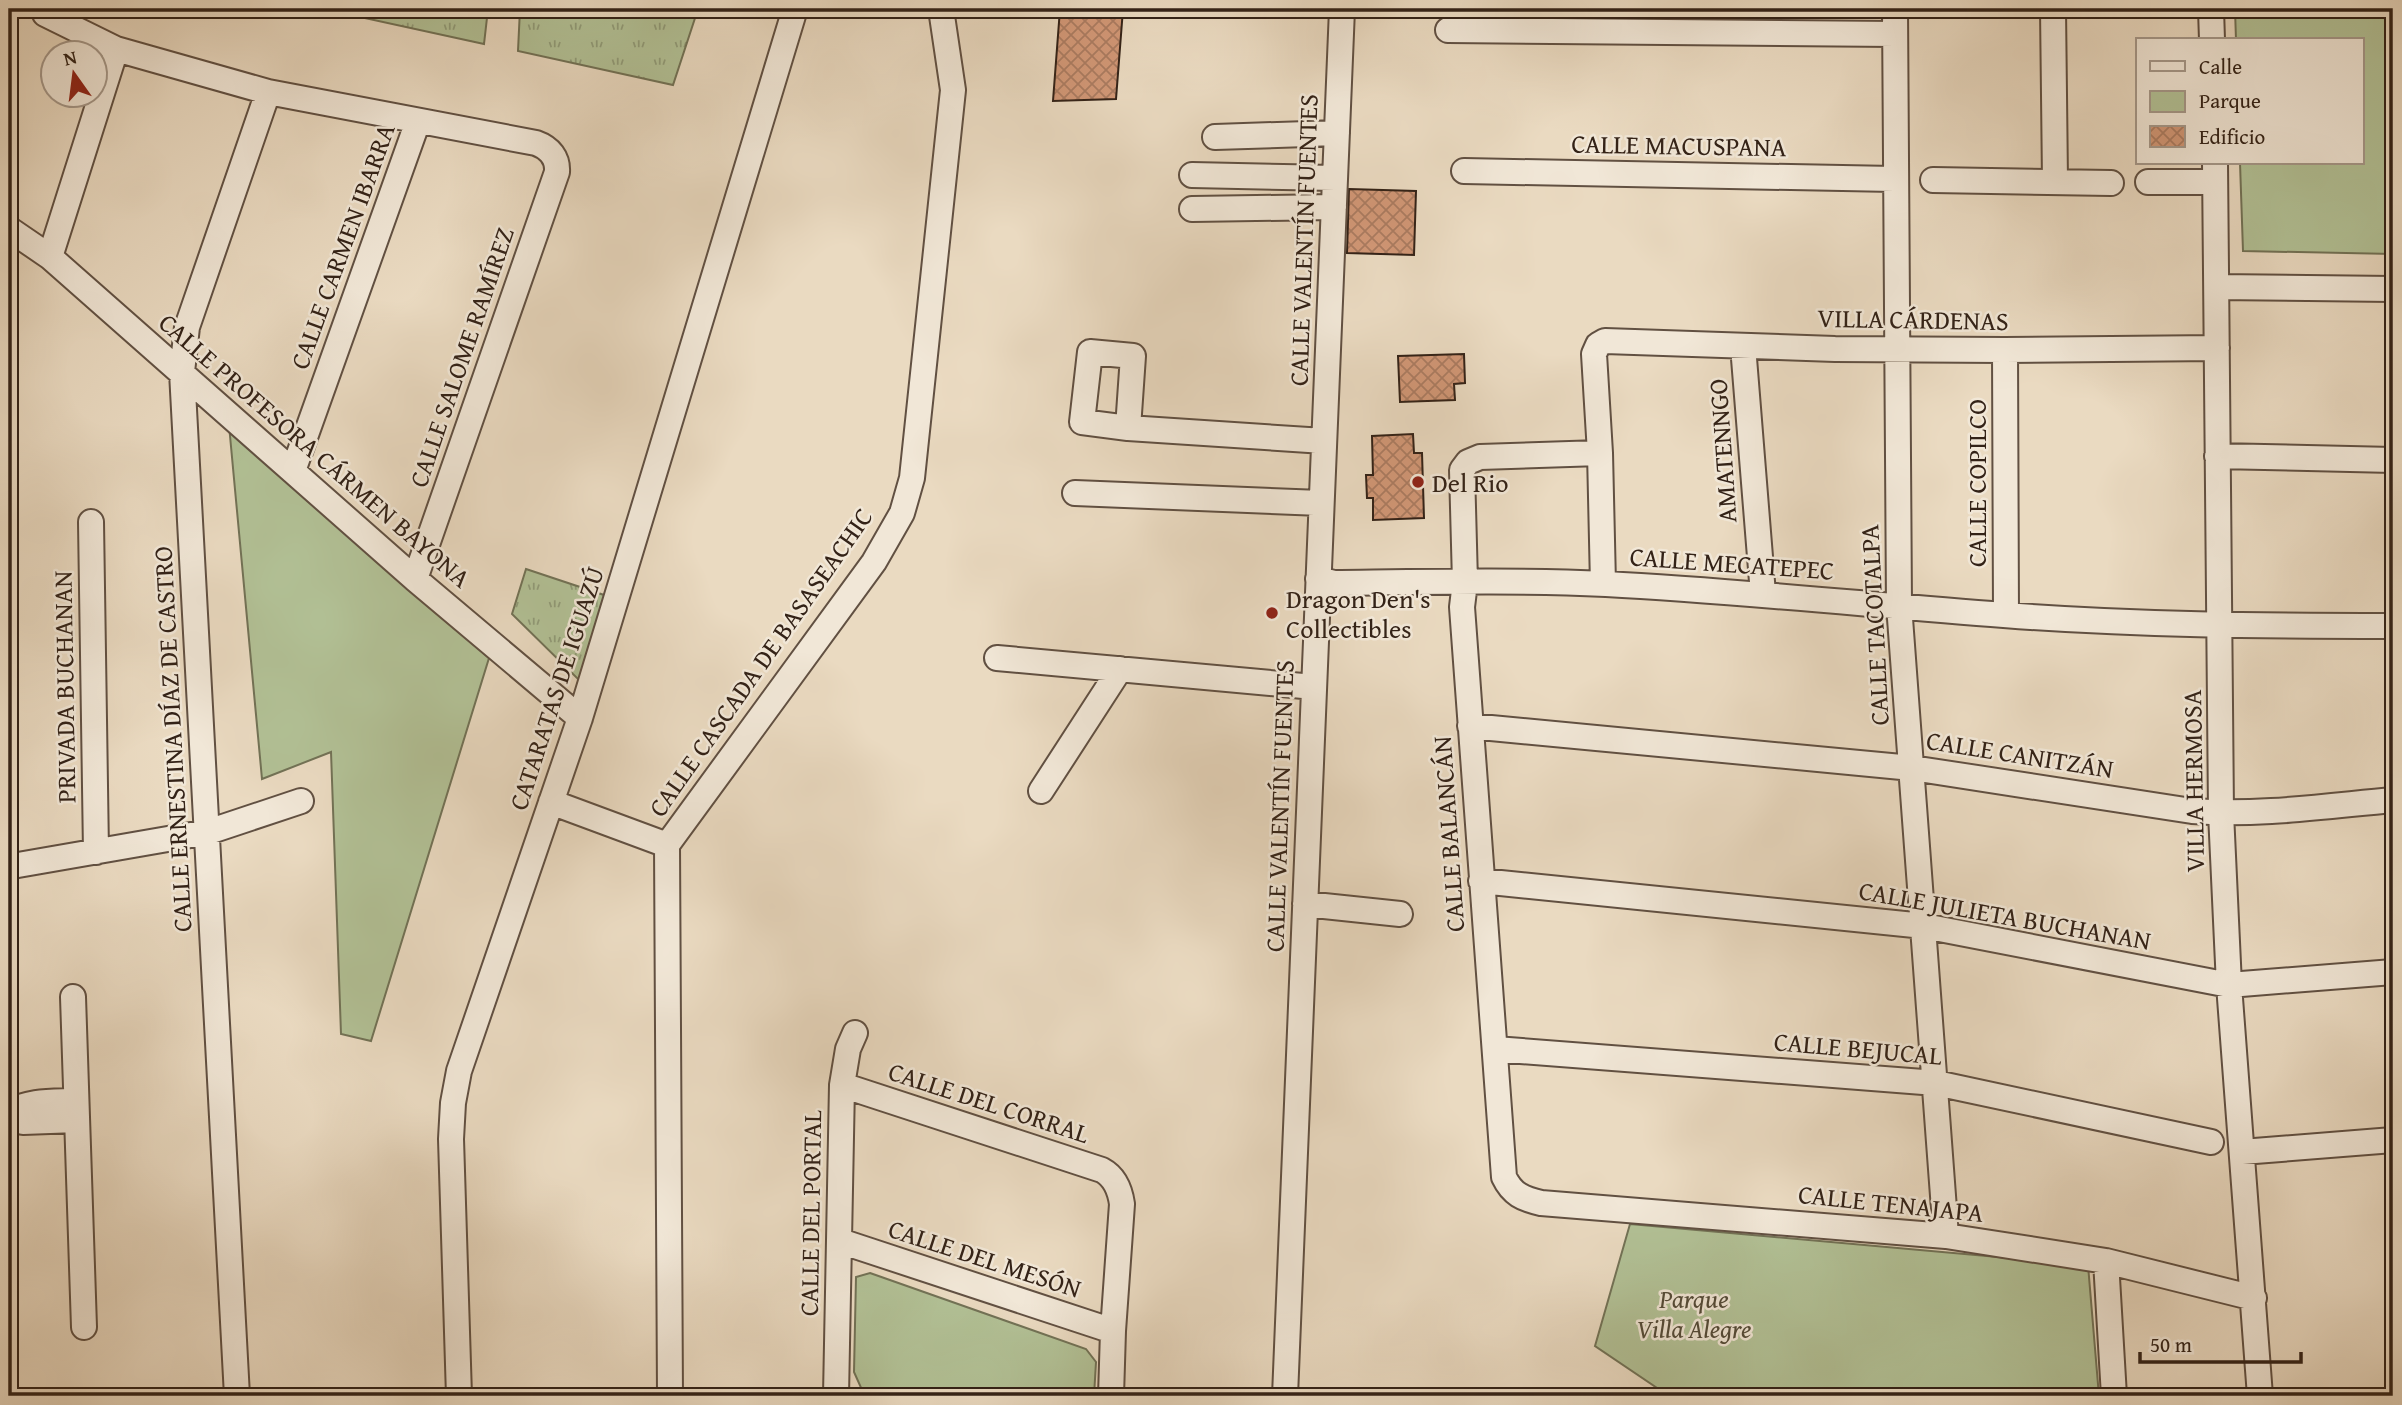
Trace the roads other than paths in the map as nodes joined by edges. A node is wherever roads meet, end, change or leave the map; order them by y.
1 (795, 9) edge
2 (941, 9) edge
3 (1342, 9) edge
4 (1895, 9) edge
5 (2053, 9) edge
6 (2211, 9) edge
7 (45, 14) dead end
8 (1448, 30) dead end
9 (1895, 34) junction
10 (2212, 38) edge
11 (116, 49) junction
12 (268, 92) junction
13 (418, 121) junction
14 (1337, 133) junction
15 (1215, 137) dead end
16 (1464, 171) dead end
17 (2215, 173) edge
18 (1192, 175) dead end
19 (1335, 178) junction
20 (1894, 179) junction
21 (1933, 180) dead end
22 (2055, 181) junction
23 (2148, 182) dead end
24 (2111, 183) dead end
25 (1334, 207) junction
26 (1192, 209) dead end
27 (9, 229) edge
28 (50, 257) junction
29 (2217, 287) junction
30 (2393, 289) edge
31 (1743, 346) junction
32 (2217, 348) junction
33 (1897, 349) junction
34 (2005, 350) junction
35 (182, 372) junction
36 (1128, 428) dead end
37 (1324, 440) junction
38 (1600, 453) junction
39 (2217, 456) junction
40 (2393, 460) edge
41 (293, 471) junction
42 (1075, 494) dead end
43 (1321, 503) junction
44 (91, 522) dead end
45 (415, 579) junction
46 (1318, 579) junction
47 (1465, 582) junction
48 (1603, 584) junction
49 (1763, 594) junction
50 (1899, 605) junction
51 (2006, 615) junction
52 (2220, 625) junction
53 (2393, 626) edge
54 (997, 658) dead end
55 (1120, 669) junction
56 (1314, 687) junction
57 (580, 718) junction
58 (1470, 726) junction
59 (1912, 768) junction
60 (1041, 791) dead end
61 (2393, 800) edge
62 (301, 801) dead end
63 (551, 802) junction
64 (2221, 813) junction
65 (208, 832) junction
66 (667, 845) junction
67 (96, 852) junction
68 (18, 866) dead end
69 (1482, 881) junction
70 (1305, 904) junction
71 (1400, 914) dead end
72 (1924, 926) junction
73 (2393, 972) edge
74 (2229, 985) junction
75 (73, 997) dead end
76 (855, 1034) dead end
77 (1495, 1049) junction
78 (1936, 1083) junction
79 (842, 1085) junction
80 (76, 1110) junction
81 (9, 1112) edge
82 (2393, 1140) edge
83 (2211, 1142) dead end
84 (2242, 1152) junction
85 (1518, 1196) joint
86 (1946, 1236) junction
87 (839, 1241) junction
88 (2106, 1261) junction
89 (2254, 1298) junction
90 (84, 1327) dead end
91 (1113, 1331) junction
92 (237, 1396) edge
93 (459, 1396) edge
94 (670, 1396) edge
95 (836, 1396) edge
96 (1111, 1396) edge
97 (1285, 1396) edge
98 (2114, 1396) edge
99 (2260, 1396) edge

1 - 57 street, CATARATAS DE IGUAZÚ
2 - 66 street, CALLE CASCADA DE BASASEACHIC
3 - 14 street, CALLE VALENTÍN FUENTES
4 - 9 street, CALLE TACOTALPA
5 - 22 street
6 - 10 street
7 - 11 street
8 - 9 street
9 - 20 street, CALLE TACOTALPA
11 - 12 street
11 - 28 street
12 - 13 street
12 - 35 street, CALLE ERNESTINA DÍAZ DE CASTRO
13 - 41 street, CALLE CARMEN IBARRA
13 - 45 street, CALLE SALOME RAMÍREZ
14 - 15 street
14 - 19 street, CALLE VALENTÍN FUENTES
16 - 20 street, CALLE MACUSPANA
17 - 23 street
17 - 29 street, VILLA HERMOSA
18 - 19 street
19 - 25 street, CALLE VALENTÍN FUENTES
20 - 33 street, CALLE TACOTALPA
21 - 22 street
22 - 24 street
25 - 26 street
25 - 37 street, CALLE VALENTÍN FUENTES
27 - 28 street, CALLE PROFESORA CÁRMEN BAYONA
28 - 35 street, CALLE PROFESORA CÁRMEN BAYONA
29 - 30 street
29 - 32 street, VILLA HERMOSA
31 - 33 street, VILLA CÁRDENAS
31 - 38 street, VILLA CÁRDENAS
31 - 49 street, AMATENNGO
32 - 34 street, VILLA CÁRDENAS
32 - 39 street, VILLA HERMOSA
33 - 34 street, VILLA CÁRDENAS
33 - 50 street, CALLE TACOTALPA
34 - 51 street, CALLE COPILCO
35 - 41 street, CALLE PROFESORA CÁRMEN BAYONA
35 - 65 street, CALLE ERNESTINA DÍAZ DE CASTRO
36 - 37 street
37 - 43 street, CALLE VALENTÍN FUENTES
38 - 47 street, CALLE BALANCÁN
38 - 48 street
39 - 40 street
39 - 52 street, VILLA HERMOSA
41 - 45 street, CALLE PROFESORA CÁRMEN BAYONA
42 - 43 street
43 - 46 street, CALLE VALENTÍN FUENTES
44 - 67 street, PRIVADA BUCHANAN
45 - 57 street, CALLE PROFESORA CÁRMEN BAYONA
46 - 47 street, CALLE MECATEPEC
46 - 56 street, CALLE VALENTÍN FUENTES
47 - 48 street, CALLE MECATEPEC
47 - 58 street, CALLE BALANCÁN
48 - 49 street, CALLE MECATEPEC
49 - 50 street, CALLE MECATEPEC
50 - 51 street, CALLE MECATEPEC
50 - 59 street, CALLE TACOTALPA
51 - 52 street, CALLE MECATEPEC
52 - 53 street, CALLE MECATEPEC
52 - 64 street, VILLA HERMOSA
54 - 55 street
55 - 56 street
55 - 60 street
56 - 70 street, CALLE VALENTÍN FUENTES
57 - 63 street, CATARATAS DE IGUAZÚ
58 - 59 street, CALLE CANITZÁN
58 - 69 street, CALLE BALANCÁN
59 - 64 street, CALLE CANITZÁN
59 - 72 street, CALLE TACOTALPA
61 - 64 street, CALLE CANITZÁN
62 - 65 street
63 - 66 street
63 - 93 street, CATARATAS DE IGUAZÚ
64 - 74 street, VILLA HERMOSA
65 - 67 street
65 - 92 street, CALLE ERNESTINA DÍAZ DE CASTRO
66 - 94 street, CALLE CASCADA DE BASASEACHIC
67 - 68 street
69 - 72 street, CALLE JULIETA BUCHANAN
69 - 77 street, CALLE BALANCÁN
70 - 71 street
70 - 97 street, CALLE VALENTÍN FUENTES
72 - 74 street, CALLE JULIETA BUCHANAN
72 - 78 street, CALLE TACOTALPA
73 - 74 street, CALLE JULIETA BUCHANAN
74 - 84 street, VILLA HERMOSA
75 - 80 street
76 - 79 street, CALLE DEL PORTAL
77 - 78 street, CALLE BEJUCAL
77 - 85 street, CALLE BALANCÁN
78 - 83 street, CALLE BEJUCAL
78 - 86 street, CALLE TACOTALPA
79 - 87 street, CALLE DEL PORTAL
79 - 91 street, CALLE DEL CORRAL
80 - 81 street
80 - 90 street
82 - 84 street
84 - 89 street, VILLA HERMOSA
85 - 86 street, CALLE TENAJAPA
86 - 88 street, CALLE TENAJAPA
87 - 91 street, CALLE DEL MESÓN
87 - 95 street, CALLE DEL PORTAL
88 - 89 street, CALLE TENAJAPA
88 - 98 street
89 - 99 street, VILLA HERMOSA
91 - 96 street

